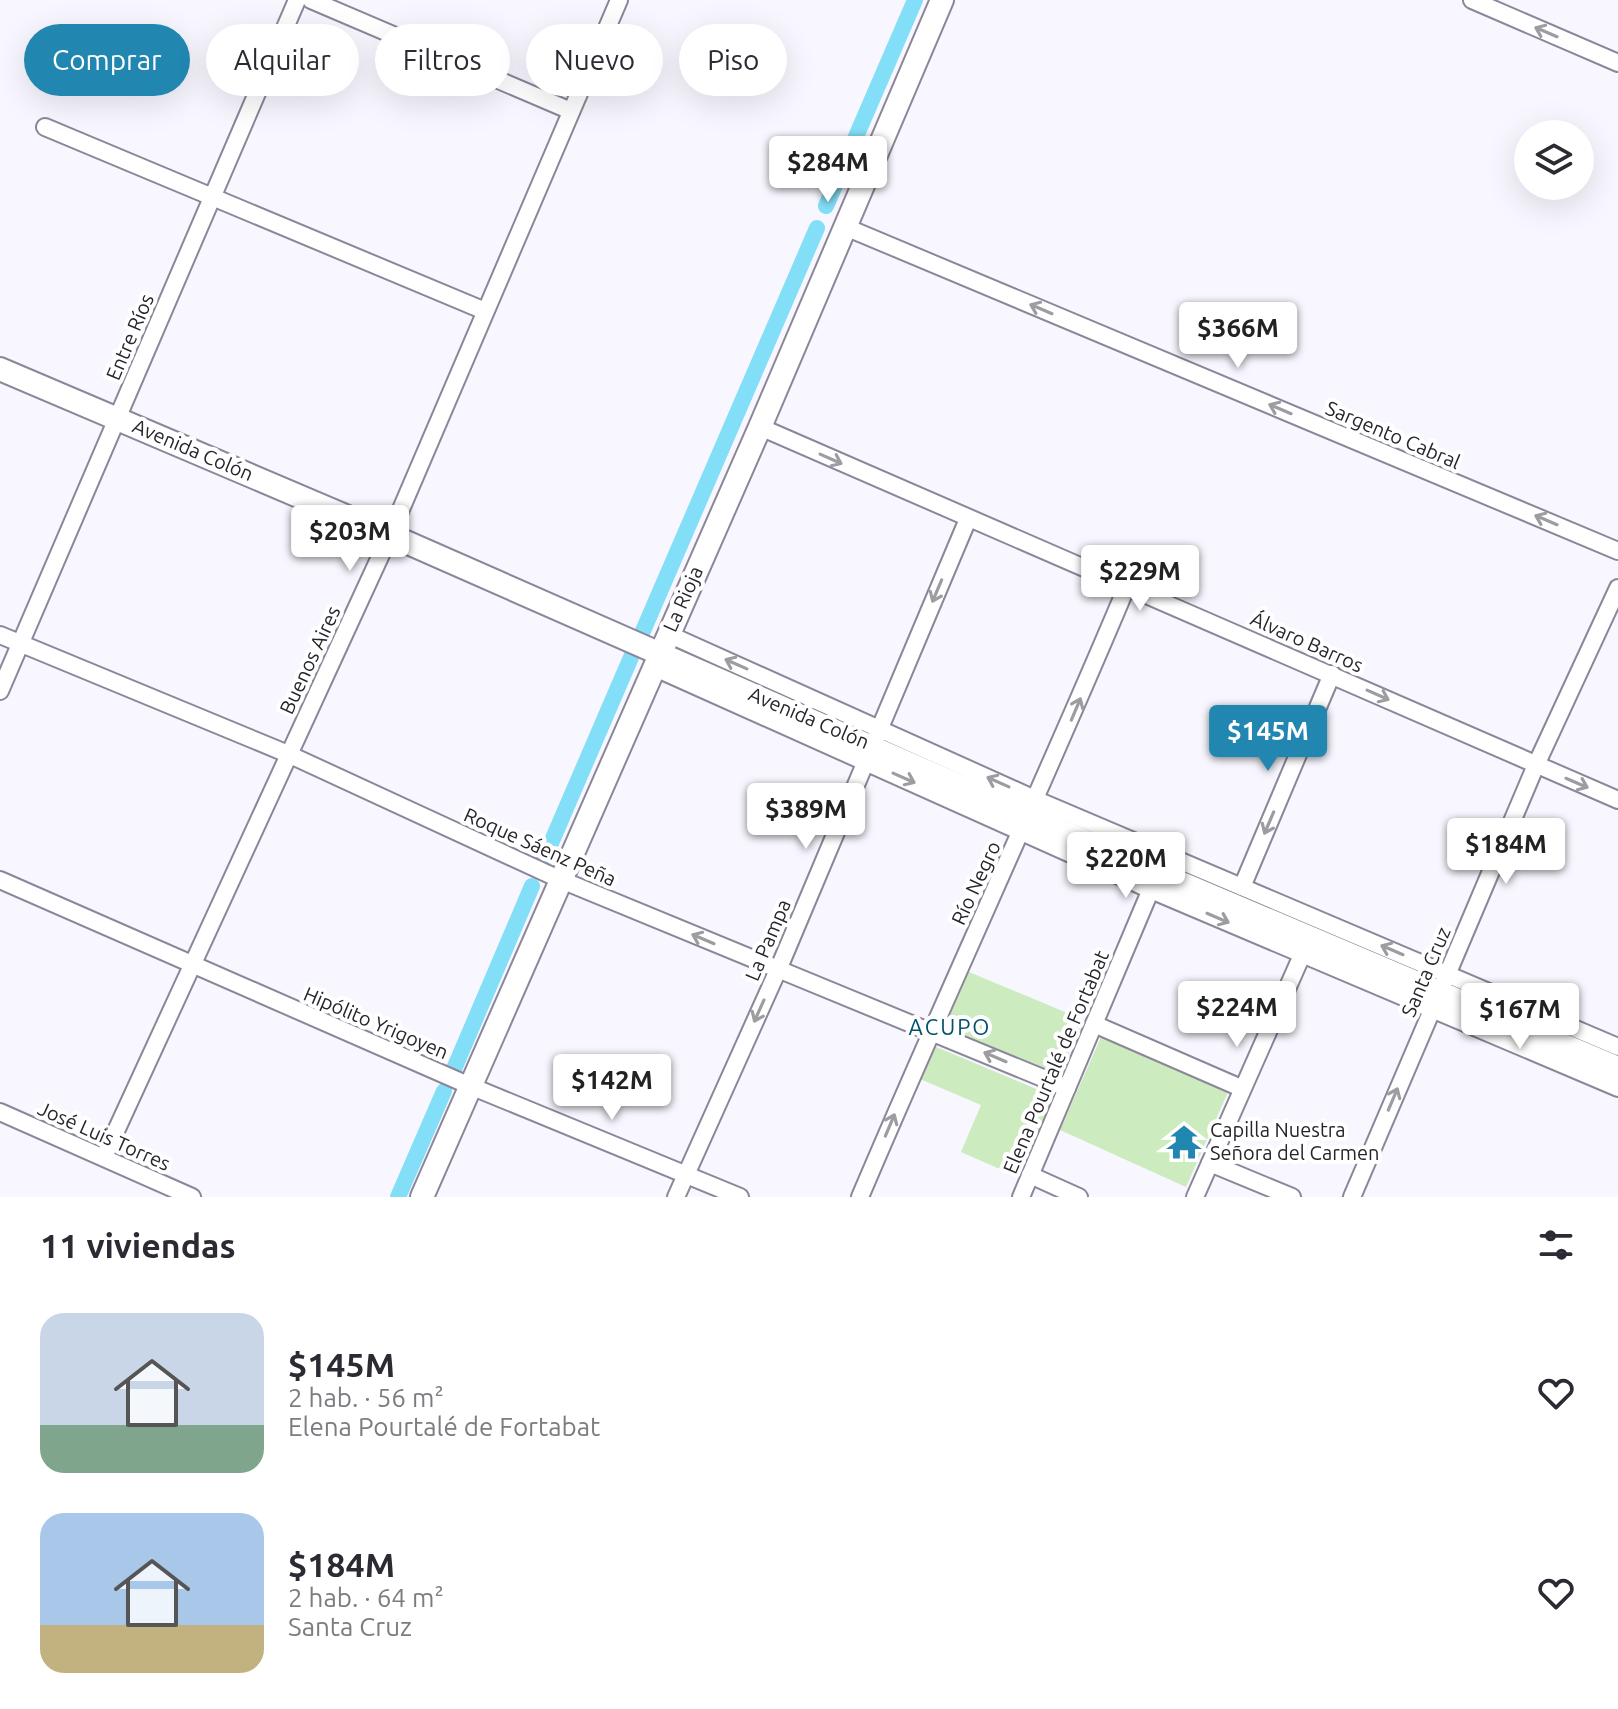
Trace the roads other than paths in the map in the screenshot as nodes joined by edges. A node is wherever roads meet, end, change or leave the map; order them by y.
1 (297, 0) edge
2 (311, 0) edge
3 (619, 0) edge
4 (942, 0) edge
5 (1472, 0) edge
6 (1618, 63) edge
7 (571, 111) junction
8 (45, 127) dead end
9 (211, 199) junction
10 (843, 226) junction
11 (485, 311) junction
12 (0, 369) edge
13 (117, 418) junction
14 (760, 427) junction
15 (968, 519) junction
16 (390, 535) junction
17 (1618, 551) edge
18 (1127, 586) junction
19 (1618, 588) edge
20 (0, 635) edge
21 (20, 643) junction
22 (660, 651) junction
23 (1332, 674) junction
24 (0, 691) edge
25 (872, 745) junction
26 (288, 754) junction
27 (1536, 765) junction
28 (1618, 800) edge
29 (1030, 815) junction
30 (1159, 873) junction
31 (559, 879) junction
32 (0, 880) edge
33 (1242, 887) junction
34 (1310, 937) junction
35 (193, 966) junction
36 (778, 970) junction
37 (1440, 992) junction
38 (1094, 1024) junction
39 (931, 1029) junction
40 (1618, 1047) edge
41 (1618, 1068) edge
42 (468, 1085) junction
43 (1067, 1088) junction
44 (1241, 1088) junction
45 (1618, 1088) edge
46 (0, 1112) edge
47 (104, 1157) junction
48 (1210, 1163) junction
49 (686, 1174) junction
50 (1030, 1175) junction
51 (192, 1197) edge
52 (422, 1197) edge
53 (676, 1197) edge
54 (740, 1197) edge
55 (860, 1197) edge
56 (1021, 1197) edge
57 (1079, 1197) edge
58 (1195, 1197) edge
59 (1292, 1197) edge
60 (1352, 1197) edge

1 - 9 street, Entre Ríos
2 - 7 street
3 - 7 street, Buenos Aires
4 - 10 main road, La Rioja
6 -> 5 street
7 - 11 street, Buenos Aires
8 - 9 street
9 - 11 street
9 - 13 street, Entre Ríos
10 - 14 main road, La Rioja
17 -> 10 street, Sargento Cabral
11 - 16 street, Buenos Aires
12 - 13 main road, Avenida Colón
13 - 16 main road, Avenida Colón
13 - 21 street, Entre Ríos
14 -> 15 street, Álvaro Barros
14 - 22 main road, La Rioja
15 - 18 street, Álvaro Barros
15 -> 25 street, La Pampa
16 - 22 main road, Avenida Colón
16 - 26 street, Buenos Aires
18 - 23 street, Álvaro Barros
29 -> 18 street, Río Negro
19 - 27 street, Santa Cruz
20 - 21 street, Roque Sáenz Peña
21 - 24 street, Entre Ríos
21 - 26 street, Roque Sáenz Peña
22 - 25 main road, Avenida Colón
22 - 31 main road, La Rioja
23 -> 27 street, Álvaro Barros
23 -> 33 street
25 - 29 main road, Avenida Colón
25 - 36 street, La Pampa
26 - 31 street, Roque Sáenz Peña
26 - 35 street, Buenos Aires
27 -> 28 street, Álvaro Barros
27 - 37 street, Santa Cruz
29 - 30 main road, Avenida Colón
29 - 39 street, Río Negro
30 - 33 street, Avenida Colón
30 - 34 main road, Avenida Colón
30 - 38 street, Elena Pourtalé de Fortabat
36 -> 31 street, Roque Sáenz Peña
31 - 42 main road, La Rioja
32 - 35 street, Hipólito Yrigoyen
33 - 34 street, Avenida Colón
34 - 37 main road, Avenida Colón
34 - 44 street
35 - 42 street, Hipólito Yrigoyen
35 - 47 street, Buenos Aires
36 - 39 street, Roque Sáenz Peña
36 -> 49 street, La Pampa
37 - 40 street, Avenida Colón
37 - 41 main road, Avenida Colón
37 - 45 street, Avenida Colón
60 -> 37 street, Santa Cruz
38 - 43 street, Elena Pourtalé de Fortabat
38 - 44 street
43 -> 39 street, Roque Sáenz Peña
55 -> 39 street, Río Negro
42 - 49 street, Hipólito Yrigoyen
42 - 52 main road, La Rioja
43 - 50 street, Elena Pourtalé de Fortabat
44 - 48 street
46 - 47 street, José Luis Torres
47 - 51 street, José Luis Torres
48 - 58 street
48 - 59 street
49 - 53 street, La Pampa
49 - 54 street, Hipólito Yrigoyen
50 - 56 street, Elena Pourtalé de Fortabat
50 - 57 street

